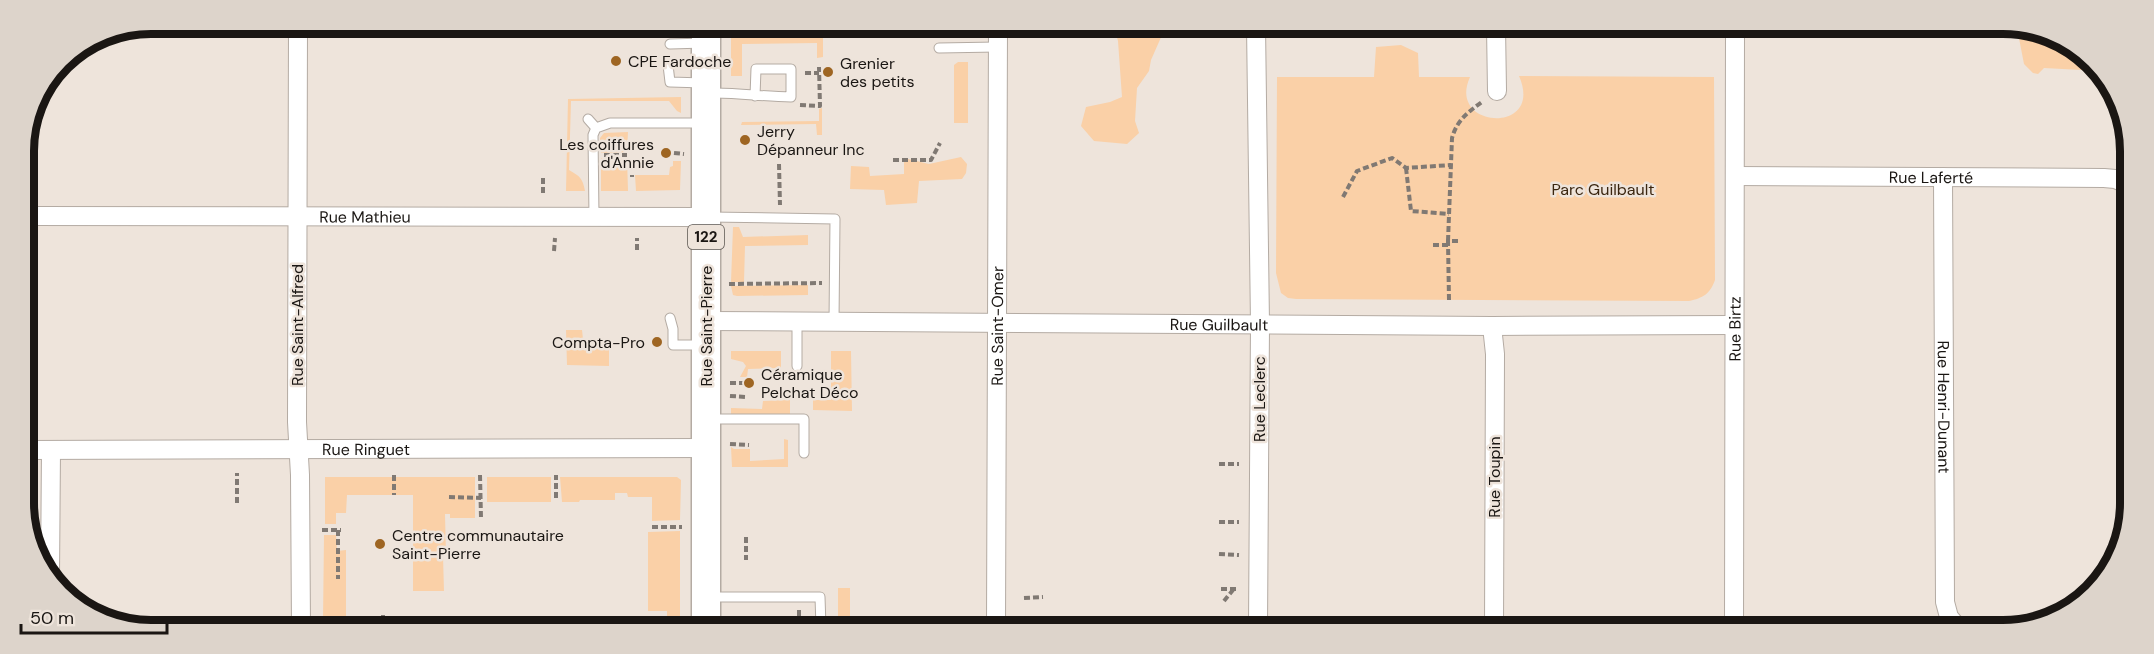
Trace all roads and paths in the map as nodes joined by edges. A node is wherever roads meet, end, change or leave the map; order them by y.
1 (706, 34) edge
2 (1256, 34) edge
3 (1496, 34) edge
4 (1736, 34) edge
5 (298, 35) edge
6 (703, 35) edge
7 (998, 35) edge
8 (670, 44) dead end
9 (998, 47) junction
10 (939, 48) dead end
11 (668, 65) dead end
12 (819, 67) dead end
13 (706, 88) junction
14 (1497, 91) joint
15 (755, 96) junction
16 (820, 106) dead end
17 (588, 119) dead end
18 (706, 123) junction
19 (596, 128) junction
20 (940, 143) dead end
21 (674, 153) dead end
22 (684, 154) dead end
23 (601, 155) dead end
24 (627, 156) dead end
25 (893, 160) dead end
26 (779, 164) dead end
27 (1451, 165) junction
28 (1406, 168) junction
29 (543, 175) dead end
30 (1735, 176) junction
31 (1943, 177) junction
32 (2120, 182) edge
33 (543, 193) dead end
34 (1343, 197) dead end
35 (1449, 214) junction
36 (296, 215) junction
37 (35, 216) edge
38 (594, 217) junction
39 (707, 217) junction
40 (781, 218) junction
41 (555, 238) dead end
42 (637, 238) dead end
43 (1459, 241) dead end
44 (1448, 243) junction
45 (1433, 245) dead end
46 (554, 250) dead end
47 (637, 250) dead end
48 (807, 283) dead end
49 (729, 284) dead end
50 (1449, 300) dead end
51 (670, 318) dead end
52 (797, 321) junction
53 (834, 321) junction
54 (996, 322) junction
55 (1260, 324) junction
56 (1734, 325) junction
57 (1492, 326) junction
58 (705, 333) junction
59 (797, 366) dead end
60 (730, 383) dead end
61 (743, 383) dead end
62 (730, 396) dead end
63 (747, 397) dead end
64 (705, 419) junction
65 (749, 445) dead end
66 (718, 446) junction
67 (299, 449) junction
68 (34, 450) edge
69 (51, 450) junction
70 (804, 453) dead end
71 (1219, 464) dead end
72 (1239, 464) dead end
73 (237, 473) dead end
74 (394, 475) dead end
75 (480, 475) dead end
76 (556, 475) dead end
77 (394, 495) dead end
78 (449, 497) dead end
79 (481, 498) junction
80 (556, 498) dead end
81 (237, 503) dead end
82 (481, 518) dead end
83 (1220, 522) dead end
84 (1239, 522) dead end
85 (652, 527) dead end
86 (682, 527) dead end
87 (322, 530) dead end
88 (746, 537) dead end
89 (1219, 554) dead end
90 (1239, 555) dead end
91 (50, 560) edge
92 (746, 560) dead end
93 (338, 579) dead end
94 (1221, 589) dead end
95 (1233, 589) junction
96 (1239, 589) dead end
97 (706, 597) junction
98 (1042, 597) dead end
99 (1024, 598) dead end
100 (1224, 601) dead end
101 (382, 615) dead end
102 (1258, 619) edge
103 (1494, 619) edge
104 (1734, 619) edge
105 (1951, 619) edge
106 (302, 620) edge
107 (382, 620) edge
108 (716, 620) edge
109 (821, 620) edge
110 (996, 620) edge

1 - 13 main road, Rue Saint-Pierre / 122
2 - 55 street, Rue Leclerc
3 - 14 street
4 - 30 street, Rue Birtz
5 - 36 street, Rue Saint-Alfred
6 - 8 lane
7 - 9 street, Rue Saint-Omer
9 - 10 lane
9 - 54 street, Rue Saint-Omer
11 - 13 lane
12 - 16 path
13 - 15 lane
13 - 18 main road, Rue Saint-Pierre / 122
14 - 27 path
15 - 15 lane
17 - 19 lane
18 - 19 lane
18 - 39 main road, Rue Saint-Pierre / 122
19 - 38 lane
20 - 25 path
21 - 22 path
23 - 24 path
26 - 40 path
27 - 28 path
27 - 35 path
28 - 34 path
28 - 35 path
29 - 33 path
30 - 31 street, Rue Laferté
30 - 56 street, Rue Birtz
31 - 32 street, Rue Laferté
31 - 105 street, Rue Henri-Dunant
35 - 44 path
36 - 37 street, Rue Mathieu
36 - 38 street, Rue Mathieu
36 - 67 street, Rue Saint-Alfred
38 - 39 street, Rue Mathieu
39 - 40 lane
39 - 58 main road, Rue Saint-Pierre / 122
40 - 53 lane
41 - 46 path
42 - 47 path
43 - 44 path
44 - 45 path
44 - 50 path
48 - 49 path
51 - 58 lane
52 - 53 street, Rue Guilbault
52 - 58 street, Rue Guilbault
52 - 59 lane
53 - 54 street, Rue Guilbault
54 - 55 street, Rue Guilbault
54 - 110 street, Rue Saint-Omer
55 - 57 street, Rue Guilbault
55 - 102 street, Rue Leclerc
56 - 57 street, Rue Guilbault
56 - 104 street, Rue Birtz
57 - 103 street, Rue Toupin
58 - 64 main road, Rue Saint-Pierre / 122
60 - 61 path
62 - 63 path
64 - 66 main road, Rue Saint-Pierre / 122
64 - 70 lane
65 - 66 path
66 - 67 street, Rue Ringuet
66 - 97 main road, Rue Saint-Pierre / 122
67 - 69 street, Rue Ringuet
67 - 106 street, Rue Saint-Alfred
68 - 69 street, Rue Ringuet
69 - 91 street
71 - 72 path
73 - 81 path
74 - 77 path
75 - 79 path
76 - 80 path
78 - 79 path
79 - 82 path
83 - 84 path
85 - 86 path
87 - 93 path
88 - 92 path
89 - 90 path
94 - 95 path
95 - 96 path
95 - 100 path
97 - 108 main road, Rue Saint-Pierre / 122
97 - 109 lane
98 - 99 path
101 - 107 path

